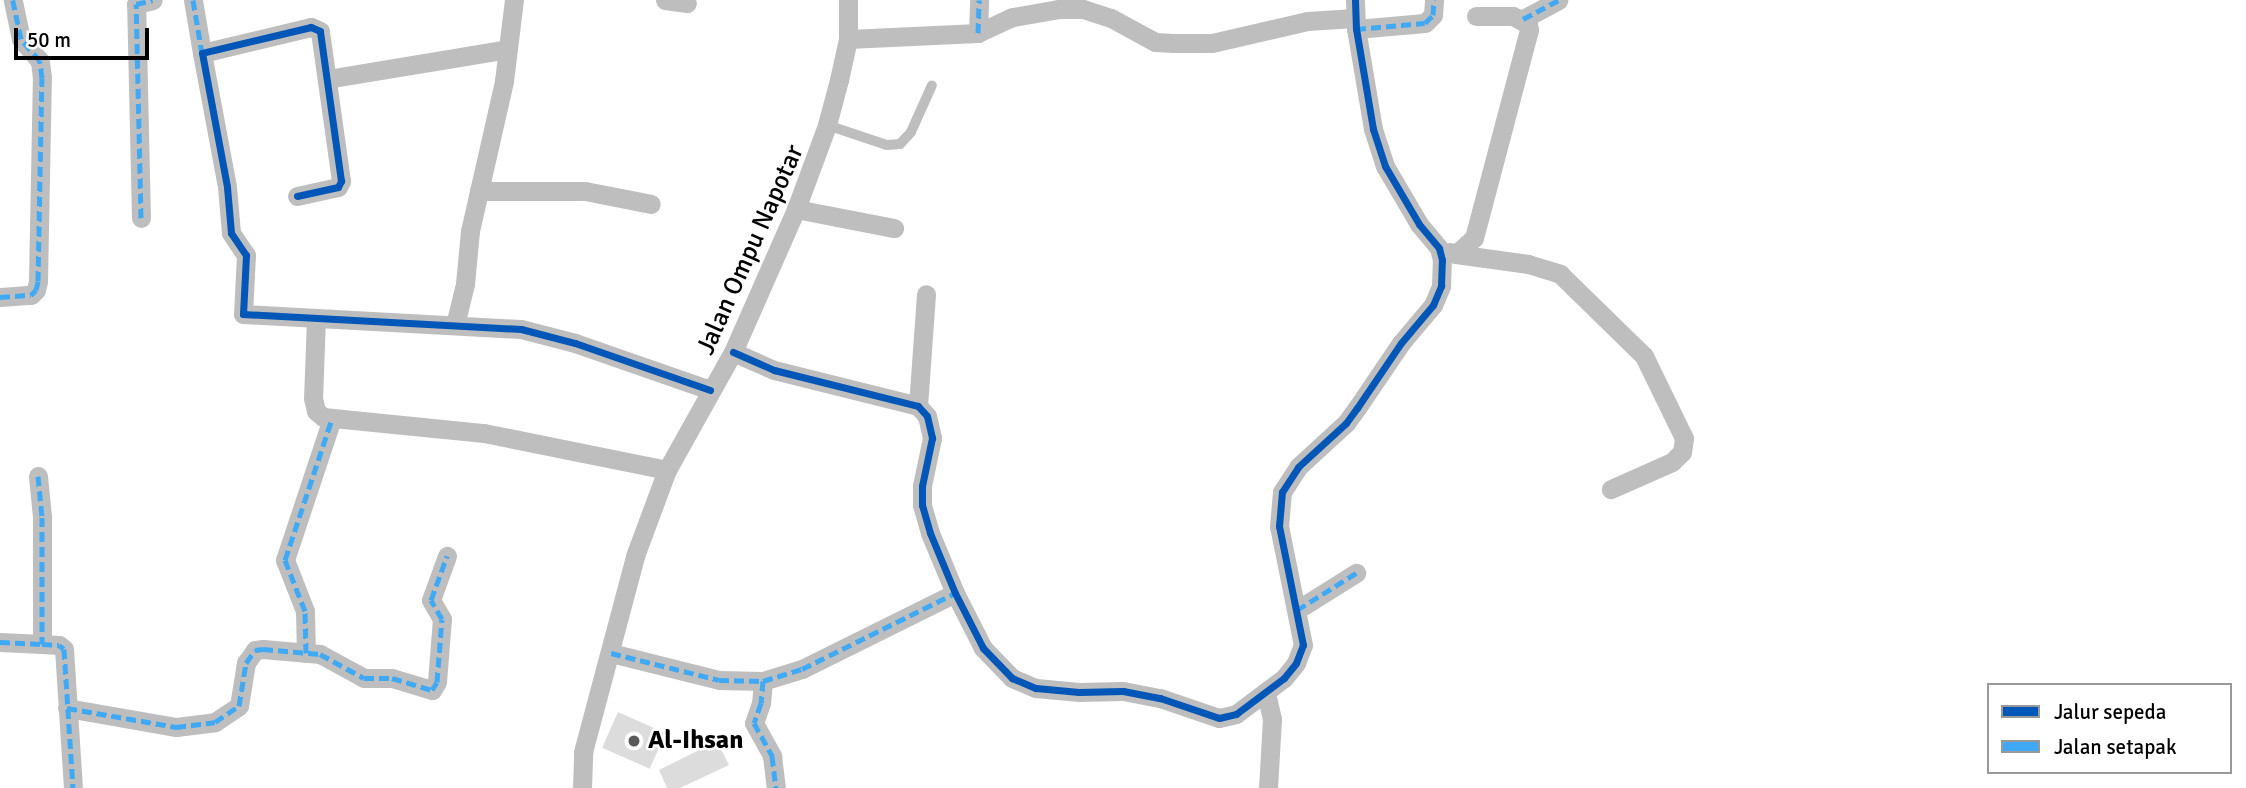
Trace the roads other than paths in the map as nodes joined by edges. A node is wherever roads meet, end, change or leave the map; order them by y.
1 (13, 0) edge
2 (193, 0) edge
3 (514, 0) edge
4 (665, 0) edge
5 (848, 0) edge
6 (979, 0) edge
7 (1434, 0) edge
8 (1558, 0) edge
9 (142, 1) edge
10 (687, 3) dead end
11 (1504, 8) edge
12 (1355, 16) edge
13 (1476, 16) dead end
14 (1522, 19) junction
15 (978, 33) junction
16 (849, 39) junction
17 (509, 49) junction
18 (202, 53) junction
19 (327, 79) junction
20 (932, 86) dead end
21 (827, 125) junction
22 (479, 191) junction
23 (297, 196) dead end
24 (651, 204) dead end
25 (796, 209) junction
26 (141, 218) dead end
27 (894, 228) dead end
28 (1448, 251) junction
29 (926, 294) dead end
30 (0, 297) edge
31 (316, 318) junction
32 (455, 325) junction
33 (733, 352) junction
34 (710, 390) junction
35 (918, 406) junction
36 (332, 419) junction
37 (667, 470) junction
38 (38, 476) dead end
39 (1611, 489) dead end
40 (447, 556) dead end
41 (1356, 573) dead end
42 (955, 593) junction
43 (1297, 610) junction
44 (0, 642) edge
45 (42, 644) junction
46 (306, 653) junction
47 (611, 653) junction
48 (763, 681) junction
49 (1266, 693) junction
50 (67, 708) junction
51 (74, 788) edge
52 (582, 788) edge
53 (776, 788) edge
54 (1268, 788) edge

1 - 30 street
2 - 18 street
3 - 17 street
4 - 10 street
5 - 16 street, Jalan Ompu Napotar
6 - 15 street
7 - 12 street
8 - 14 street
9 - 26 street
11 - 13 street
11 - 14 street
12 - 15 street
12 - 28 street
14 - 28 street
15 - 16 street
16 - 21 street, Jalan Ompu Napotar
17 - 19 street
17 - 22 street
18 - 19 street
18 - 31 street
19 - 23 street
20 - 21 lane
21 - 25 street, Jalan Ompu Napotar
22 - 24 street
22 - 32 street
25 - 27 street
25 - 33 street, Jalan Ompu Napotar
28 - 39 street
28 - 43 street
29 - 35 street
31 - 32 street
31 - 36 street
32 - 34 street
33 - 34 street, Jalan Ompu Napotar
33 - 35 street
34 - 37 street, Jalan Ompu Napotar
35 - 42 street
36 - 37 street
36 - 46 street
37 - 47 street, Jalan Ompu Napotar
38 - 45 street
40 - 46 street
41 - 43 street
42 - 48 street
42 - 49 street
43 - 49 street
44 - 45 street
45 - 50 street
46 - 50 street
47 - 48 street
47 - 52 street, Jalan Ompu Napotar
48 - 53 street
49 - 54 street
50 - 51 street

